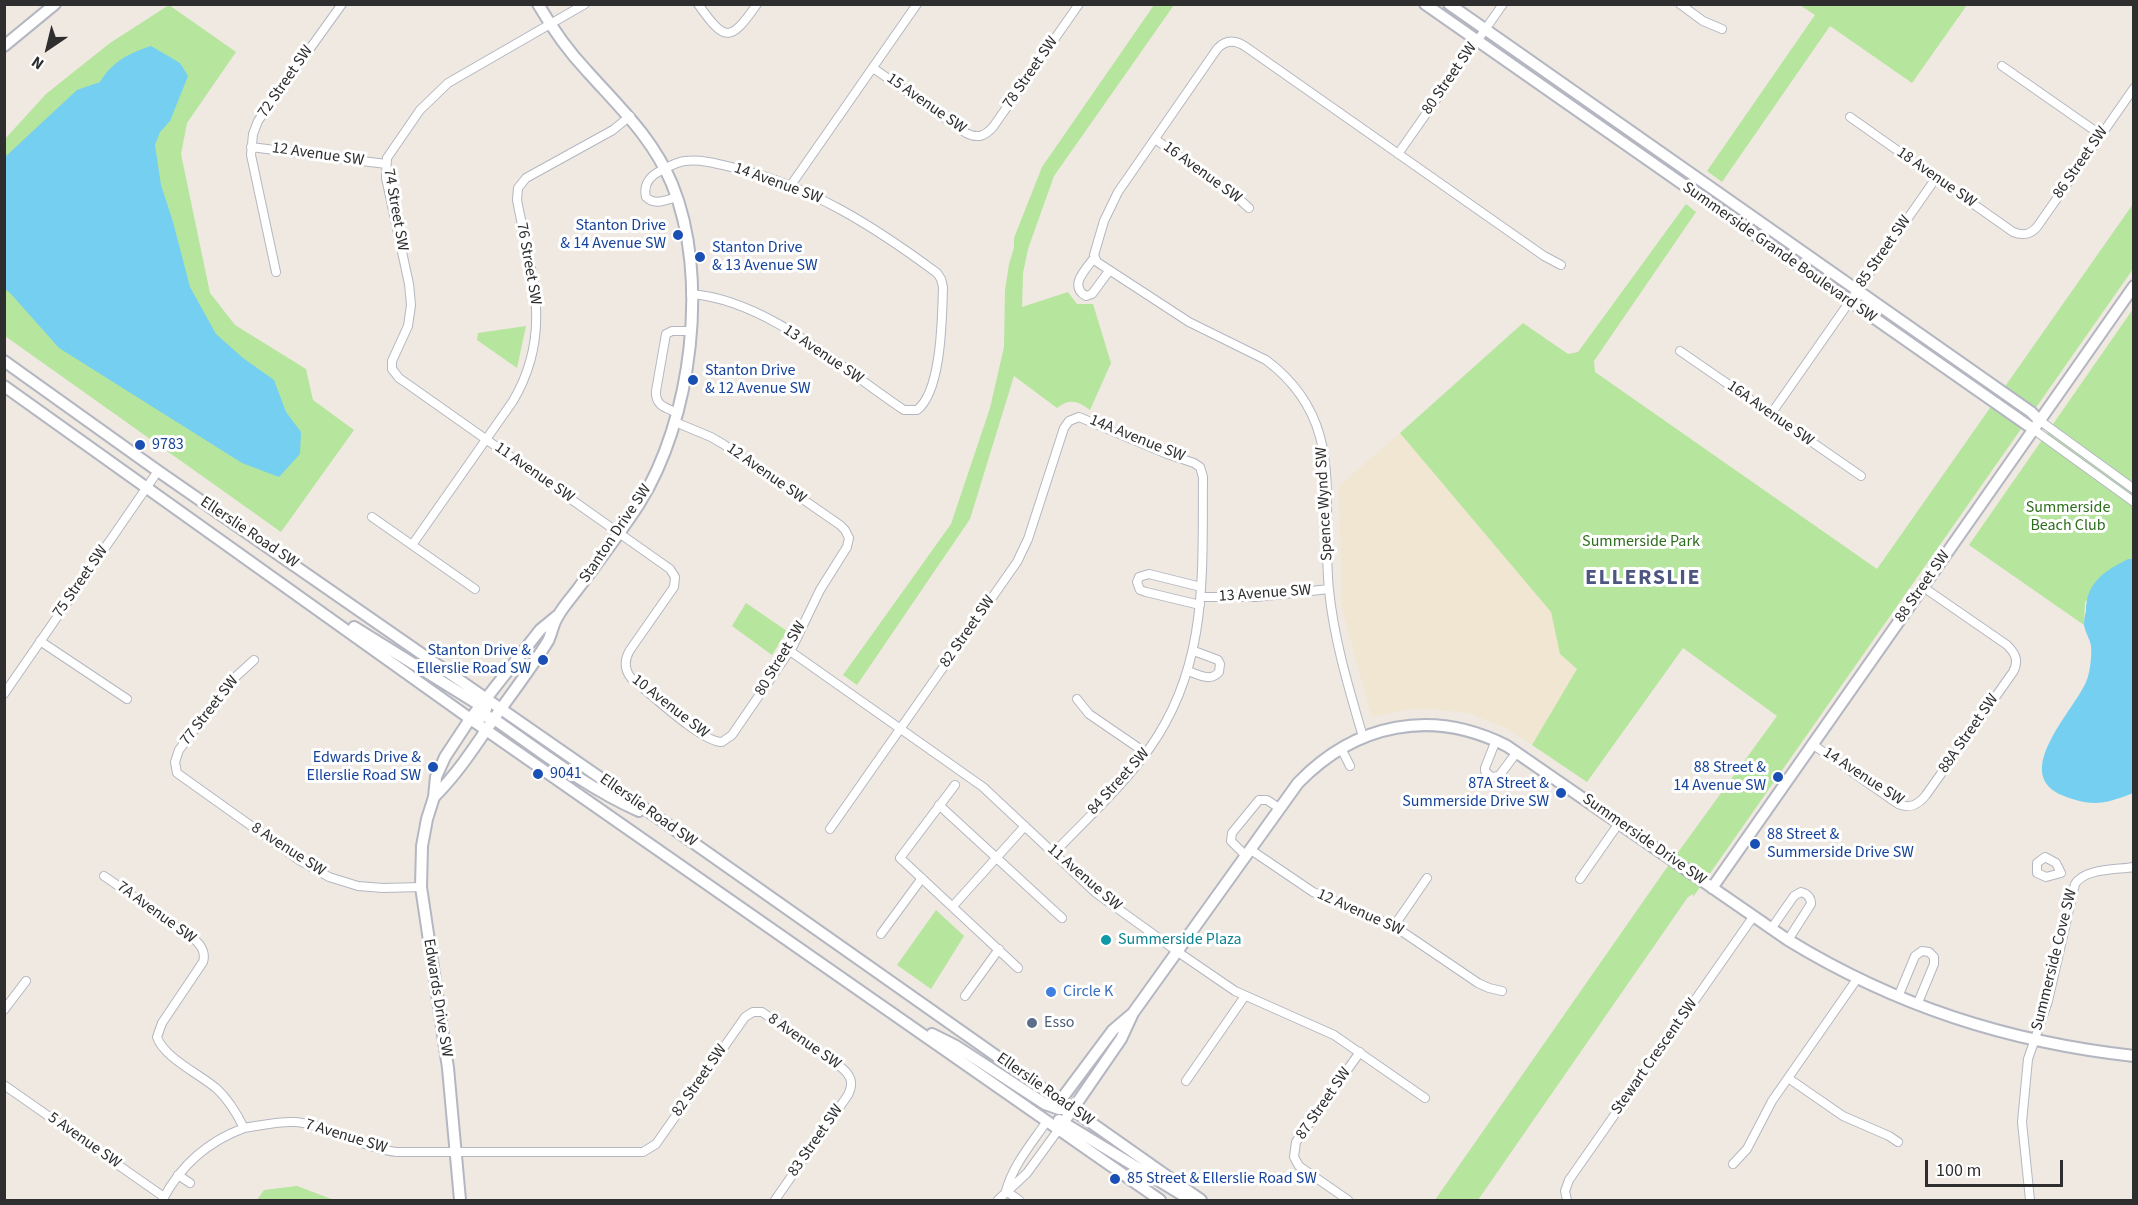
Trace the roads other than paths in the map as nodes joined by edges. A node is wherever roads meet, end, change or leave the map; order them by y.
1 (55, 4) edge
2 (342, 4) edge
3 (538, 4) edge
4 (585, 4) edge
5 (698, 4) edge
6 (757, 4) edge
7 (917, 4) edge
8 (1078, 4) edge
9 (1425, 4) edge
10 (1449, 4) edge
11 (1503, 4) edge
12 (1680, 4) edge
13 (550, 24) junction
14 (1722, 29) dead end
15 (1485, 30) junction
16 (1477, 41) junction
17 (4, 46) edge
18 (2002, 66) dead end
19 (873, 68) junction
20 (2133, 88) edge
21 (630, 116) junction
22 (1850, 117) dead end
23 (2101, 135) junction
24 (980, 137) joint
25 (1155, 139) junction
26 (251, 147) junction
27 (1398, 154) junction
28 (386, 164) junction
29 (665, 169) junction
30 (1936, 178) junction
31 (791, 185) junction
32 (677, 196) junction
33 (1249, 208) dead end
34 (2025, 235) joint
35 (1094, 258) junction
36 (1561, 265) dead end
37 (1109, 271) junction
38 (276, 272) dead end
39 (2133, 286) edge
40 (1857, 290) junction
41 (691, 294) junction
42 (1849, 302) junction
43 (690, 331) junction
44 (1680, 351) dead end
45 (4, 361) edge
46 (392, 369) joint
47 (4, 386) edge
48 (917, 410) joint
49 (1771, 414) junction
50 (677, 417) junction
51 (1072, 418) joint
52 (2036, 425) junction
53 (486, 440) junction
54 (1200, 467) joint
55 (158, 471) junction
56 (1861, 476) dead end
57 (146, 487) junction
58 (2133, 489) edge
59 (2133, 501) edge
60 (372, 517) dead end
61 (620, 533) junction
62 (849, 538) joint
63 (412, 545) junction
64 (1201, 587) junction
65 (1923, 587) junction
66 (475, 589) dead end
67 (1329, 589) junction
68 (1200, 601) junction
69 (323, 612) junction
70 (557, 616) junction
71 (40, 641) junction
72 (790, 651) junction
73 (1194, 651) junction
74 (254, 660) dead end
75 (625, 665) joint
76 (1188, 671) junction
77 (4, 694) edge
78 (127, 699) dead end
79 (1077, 699) dead end
80 (483, 702) junction
81 (501, 709) junction
82 (470, 719) junction
83 (494, 719) junction
84 (900, 729) junction
85 (486, 730) junction
86 (1363, 737) junction
87 (1496, 740) junction
88 (722, 742) joint
89 (1812, 744) junction
90 (1341, 748) junction
91 (1517, 752) junction
92 (1146, 753) junction
93 (1350, 766) dead end
94 (175, 767) joint
95 (955, 785) dead end
96 (434, 797) junction
97 (939, 805) junction
98 (1914, 806) joint
99 (1280, 808) junction
100 (661, 820) junction
101 (1619, 823) junction
102 (1025, 826) junction
103 (830, 828) dead end
104 (1054, 853) junction
105 (1248, 853) junction
106 (996, 856) junction
107 (2133, 867) edge
108 (2061, 873) dead end
109 (104, 876) dead end
110 (921, 878) junction
111 (1427, 879) dead end
112 (1581, 879) dead end
113 (2077, 880) junction
114 (421, 887) junction
115 (1712, 888) junction
116 (953, 906) junction
117 (1753, 917) junction
118 (1062, 918) dead end
119 (1394, 926) junction
120 (1771, 929) junction
121 (881, 934) dead end
122 (1788, 940) junction
123 (999, 949) junction
124 (1178, 952) junction
125 (1018, 968) dead end
126 (1857, 979) junction
127 (26, 981) dead end
128 (1502, 991) dead end
129 (965, 996) dead end
130 (1245, 996) junction
131 (1898, 997) junction
132 (1917, 1005) junction
133 (4, 1010) edge
134 (753, 1012) joint
135 (1133, 1013) junction
136 (900, 1019) junction
137 (2034, 1041) junction
138 (1360, 1052) junction
139 (2133, 1056) edge
140 (1788, 1078) junction
141 (851, 1079) joint
142 (1186, 1081) dead end
143 (4, 1085) edge
144 (1425, 1098) dead end
145 (1058, 1104) junction
146 (1073, 1109) junction
147 (1047, 1121) junction
148 (1061, 1125) junction
149 (244, 1128) junction
150 (1898, 1142) dead end
151 (648, 1150) joint
152 (456, 1151) junction
153 (1733, 1164) dead end
154 (178, 1175) junction
155 (190, 1184) dead end
156 (1006, 1191) junction
157 (163, 1199) edge
158 (460, 1200) edge
159 (775, 1200) edge
160 (998, 1200) edge
161 (1019, 1200) edge
162 (1160, 1200) edge
163 (1192, 1200) edge
164 (1201, 1200) edge
165 (1348, 1200) edge
166 (1567, 1200) edge
167 (2030, 1200) edge

1 - 17 street
2 - 26 street, 72 Street SW
3 - 13 street, Stanton Drive SW
4 - 13 street, 74 Street SW
5 - 6 street
7 - 19 street
8 - 24 street, 78 Street SW
9 - 16 street, Summerside Grande Boulevard SW
10 - 15 street, Summerside Grande Boulevard SW
11 - 15 street, 80 Street SW
12 - 14 street
13 - 21 street, Stanton Drive SW
13 - 28 street, 74 Street SW
15 - 16 street, 80 Street SW
15 - 40 street, Summerside Grande Boulevard SW
16 - 27 street, 80 Street SW
16 - 42 street, Summerside Grande Boulevard SW
18 - 23 street
19 - 24 street, 15 Avenue SW
19 - 31 street
20 - 23 street, 86 Street SW
21 - 29 street, Stanton Drive SW
21 - 53 street, 76 Street SW
22 - 30 street, 18 Avenue SW
23 - 34 street, 86 Street SW
25 - 27 street
25 - 33 street, 16 Avenue SW
25 - 35 street
26 - 28 street, 12 Avenue SW
26 - 38 street, 72 Street SW
27 - 36 street
28 - 46 street, 74 Street SW
29 - 31 street, 14 Avenue SW
29 - 32 street, Stanton Drive SW
29 - 32 street
30 - 34 street, 18 Avenue SW
30 - 40 street, 85 Street SW
31 - 48 street, 14 Avenue SW
32 - 41 street, Stanton Drive SW
35 - 37 street, Spence Wynd SW
35 - 37 street
37 - 67 street, Spence Wynd SW
39 - 52 street, 88 Street SW
40 - 42 street, 85 Street SW
40 - 52 street, Summerside Grande Boulevard SW
41 - 43 street, Stanton Drive SW
41 - 48 street, 13 Avenue SW
42 - 49 street, 85 Street SW
42 - 52 street, Summerside Grande Boulevard SW
43 - 50 street, Stanton Drive SW
43 - 50 street
44 - 49 street, 16A Avenue SW
45 - 55 street, Ellerslie Road SW
46 - 53 street, 11 Avenue SW
47 - 57 street, Ellerslie Road SW
49 - 56 street, 16A Avenue SW
50 - 61 street, Stanton Drive SW
50 - 62 street, 12 Avenue SW
51 - 54 street, 14A Avenue SW
51 - 84 street, 82 Street SW
52 - 58 street, Summerside Grande Boulevard SW
52 - 59 street, Summerside Grande Boulevard SW
52 - 65 street, 88 Street SW
53 - 61 street, 11 Avenue SW
53 - 63 street, 76 Street SW
54 - 64 street, 84 Street SW
55 - 57 street, 75 Street SW
55 - 80 street, Ellerslie Road SW
57 - 69 street, Ellerslie Road SW
57 - 71 street, 75 Street SW
60 - 63 street
61 - 70 street, Stanton Drive SW
61 - 75 street, 11 Avenue SW
62 - 72 street, 80 Street SW
63 - 66 street
64 - 68 street, 84 Street SW
64 - 68 street
65 - 89 street, 88 Street SW
65 - 98 street, 88A Street SW
67 - 68 street, 13 Avenue SW
67 - 86 street, Spence Wynd SW
68 - 73 street, 84 Street SW
69 - 80 street
69 - 82 street, Ellerslie Road SW
70 - 80 street, Stanton Drive SW
70 - 81 street, Stanton Drive SW
71 - 77 street, 75 Street SW
71 - 78 street
72 - 84 street, 11 Avenue SW
72 - 88 street, 80 Street SW
73 - 76 street, 84 Street SW
73 - 76 street
74 - 94 street, 77 Street SW
75 - 88 street, 10 Avenue SW
76 - 92 street, 84 Street SW
79 - 92 street
80 - 81 street, Ellerslie Road SW
80 - 82 street, Edwards Drive SW
81 - 83 street, Edwards Drive SW
81 - 100 street, Ellerslie Road SW
82 - 83 street
82 - 85 street, Ellerslie Road SW
82 - 96 street, Edwards Drive SW
83 - 85 street, Edwards Drive SW
83 - 100 street
84 - 102 street, 11 Avenue SW
84 - 103 street, 82 Street SW
85 - 96 street, Edwards Drive SW
85 - 136 street, Ellerslie Road SW
86 - 87 street, Summerside Drive SW
86 - 90 street, Summerside Drive SW
87 - 91 street, Summerside Drive SW
87 - 91 street
89 - 98 street, 14 Avenue SW
89 - 115 street, 88 Street SW
90 - 93 street
90 - 99 street, Summerside Drive SW
91 - 101 street, Summerside Drive SW
92 - 104 street, 84 Street SW
94 - 114 street, 8 Avenue SW
95 - 97 street
96 - 114 street, Edwards Drive SW
97 - 106 street
97 - 110 street
99 - 105 street, Summerside Drive SW
99 - 105 street
100 - 145 street, Ellerslie Road SW
101 - 112 street
101 - 115 street, Summerside Drive SW
102 - 104 street, 11 Avenue SW
102 - 106 street
104 - 124 street, 11 Avenue SW
105 - 119 street, 12 Avenue SW
105 - 124 street, Summerside Drive SW
106 - 116 street
106 - 118 street
107 - 113 street, Summerside Cove SW
108 - 113 street, Summerside Cove SW
109 - 149 street, 7A Avenue SW
110 - 116 street
110 - 121 street
111 - 119 street
113 - 137 street, Summerside Cove SW
114 - 152 street, Edwards Drive SW
115 - 117 street, Summerside Drive SW
116 - 123 street
117 - 120 street, Summerside Drive SW
117 - 166 street, Stewart Crescent SW
119 - 128 street, 12 Avenue SW
120 - 122 street, Summerside Drive SW
120 - 122 street
122 - 126 street, Summerside Drive SW
123 - 125 street
123 - 129 street
124 - 130 street, 11 Avenue SW
124 - 135 street, Summerside Drive SW
126 - 131 street, Summerside Drive SW
126 - 140 street
127 - 133 street
130 - 138 street, 11 Avenue SW
130 - 142 street
131 - 132 street, Summerside Drive SW
131 - 132 street
132 - 137 street, Summerside Drive SW
134 - 141 street, 8 Avenue SW
134 - 151 street, 82 Street SW
135 - 145 street, Summerside Drive SW
135 - 146 street, Summerside Drive SW
136 - 145 street
136 - 147 street, Ellerslie Road SW
137 - 139 street, Summerside Drive SW
137 - 167 street
138 - 144 street, 11 Avenue SW
138 - 165 street, 87 Street SW
140 - 150 street
140 - 153 street
141 - 159 street, 83 Street SW
143 - 157 street, 5 Avenue SW
145 - 146 street
145 - 147 street
146 - 148 street
146 - 164 street, Ellerslie Road SW
147 - 148 street
147 - 156 street
148 - 156 street
148 - 162 street, Ellerslie Road SW
148 - 163 street
149 - 152 street, 7 Avenue SW
149 - 154 street, 7 Avenue SW
151 - 152 street, 7 Avenue SW
152 - 158 street, Edwards Drive SW
154 - 155 street
154 - 157 street, 7 Avenue SW
156 - 160 street
156 - 161 street

